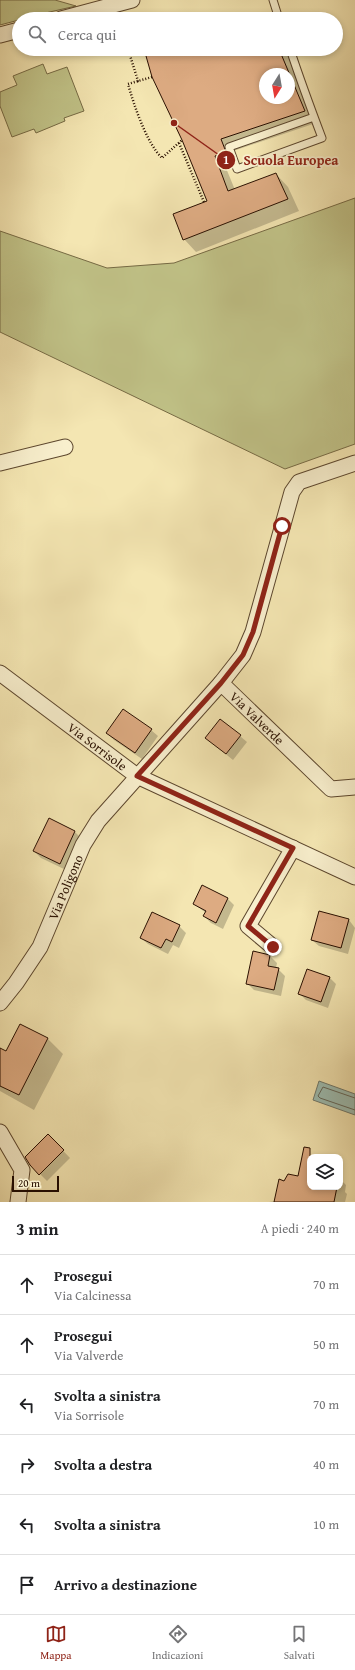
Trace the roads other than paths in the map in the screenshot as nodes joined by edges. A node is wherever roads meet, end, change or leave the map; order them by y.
1 (132, 0) edge
2 (273, 0) edge
3 (87, 12) edge
4 (277, 12) edge
5 (12, 32) edge
6 (0, 35) edge
7 (292, 56) edge
8 (314, 117) junction
9 (65, 447) dead end
10 (0, 463) edge
11 (355, 463) edge
12 (0, 673) edge
13 (221, 683) junction
14 (137, 776) junction
15 (355, 787) edge
16 (293, 848) junction
17 (355, 877) edge
18 (273, 947) dead end
19 (0, 1004) edge
20 (0, 1132) edge
21 (18, 1202) edge

1 - 3 street
2 - 4 lane
5 - 6 street
7 - 8 lane
8 - 8 lane
9 - 10 street
11 - 13 street
12 - 14 street, Via Sorrisole
13 - 14 street, Via Valverde
13 - 15 street, Via Valverde
14 - 16 street, Via Sorrisole
14 - 19 street, Via Poligono
16 - 17 street, Via Sorrisole
16 - 18 street
20 - 21 street

